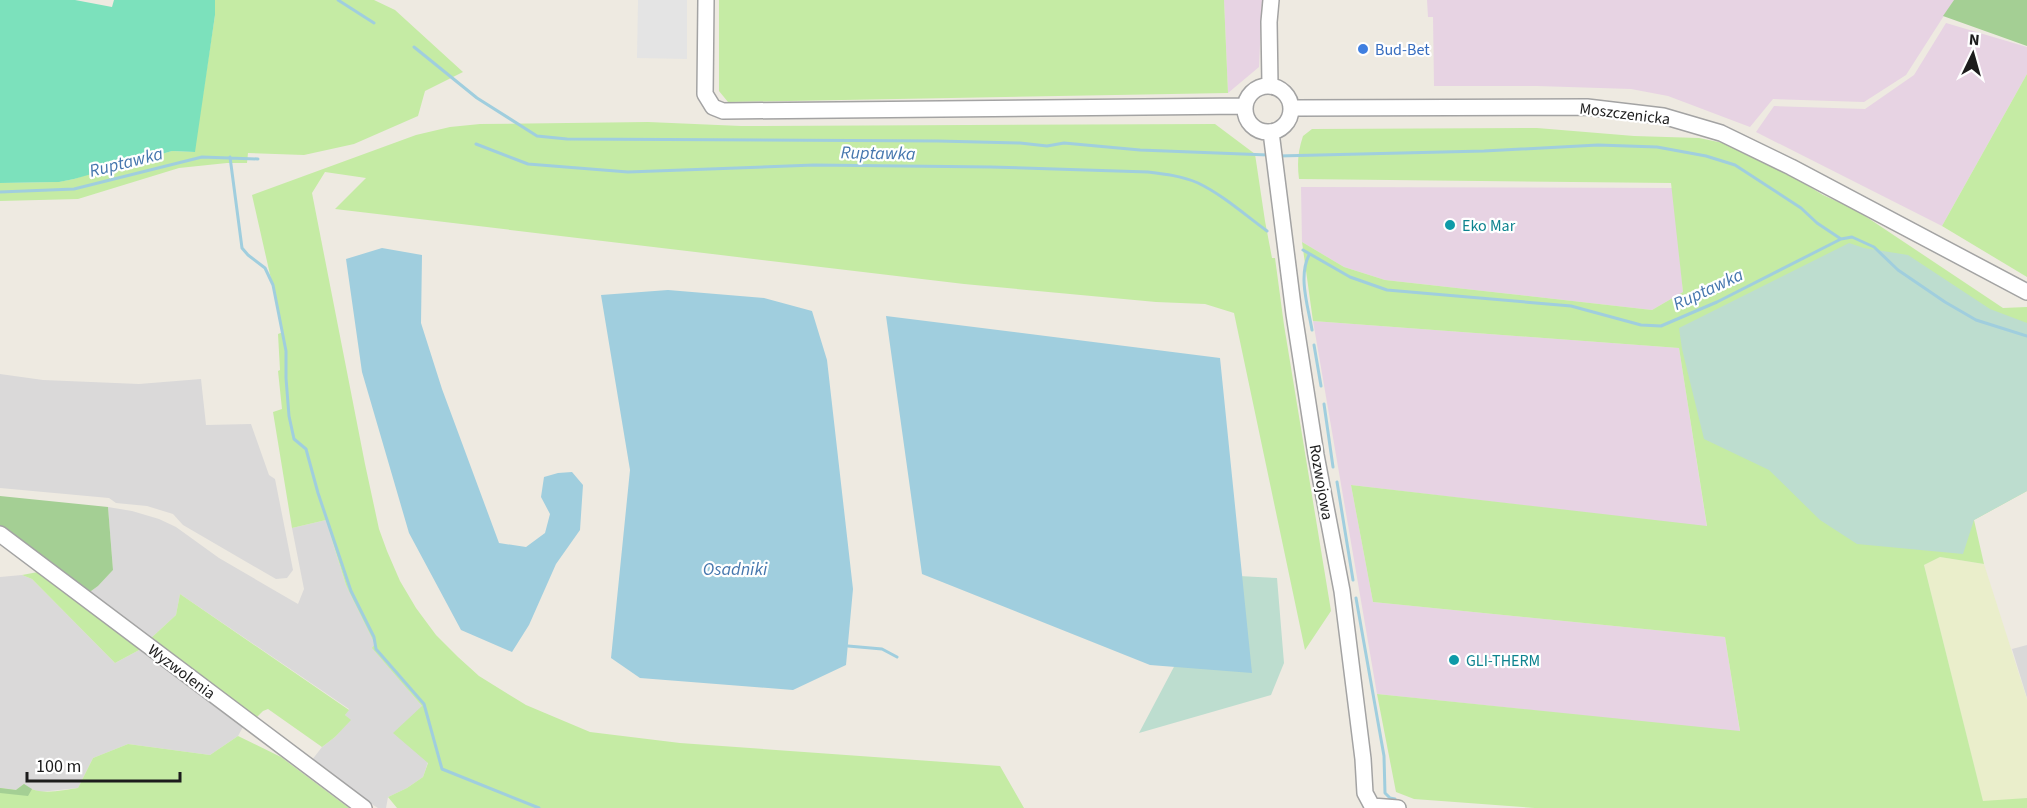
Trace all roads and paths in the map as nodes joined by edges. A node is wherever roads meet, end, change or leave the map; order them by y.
1 (705, 0) edge
2 (1271, 0) edge
3 (1270, 86) junction
4 (1245, 106) junction
5 (1291, 111) junction
6 (1272, 139) junction
7 (2027, 292) edge
8 (0, 534) edge
9 (364, 808) edge
10 (1398, 808) edge

1 - 4 street
2 - 3 street
3 - 4 street
3 - 5 street
4 - 6 street
5 - 6 street
5 - 7 street, Moszczenicka
6 - 10 street, Rozwojowa
8 - 9 street, Wyzwolenia

